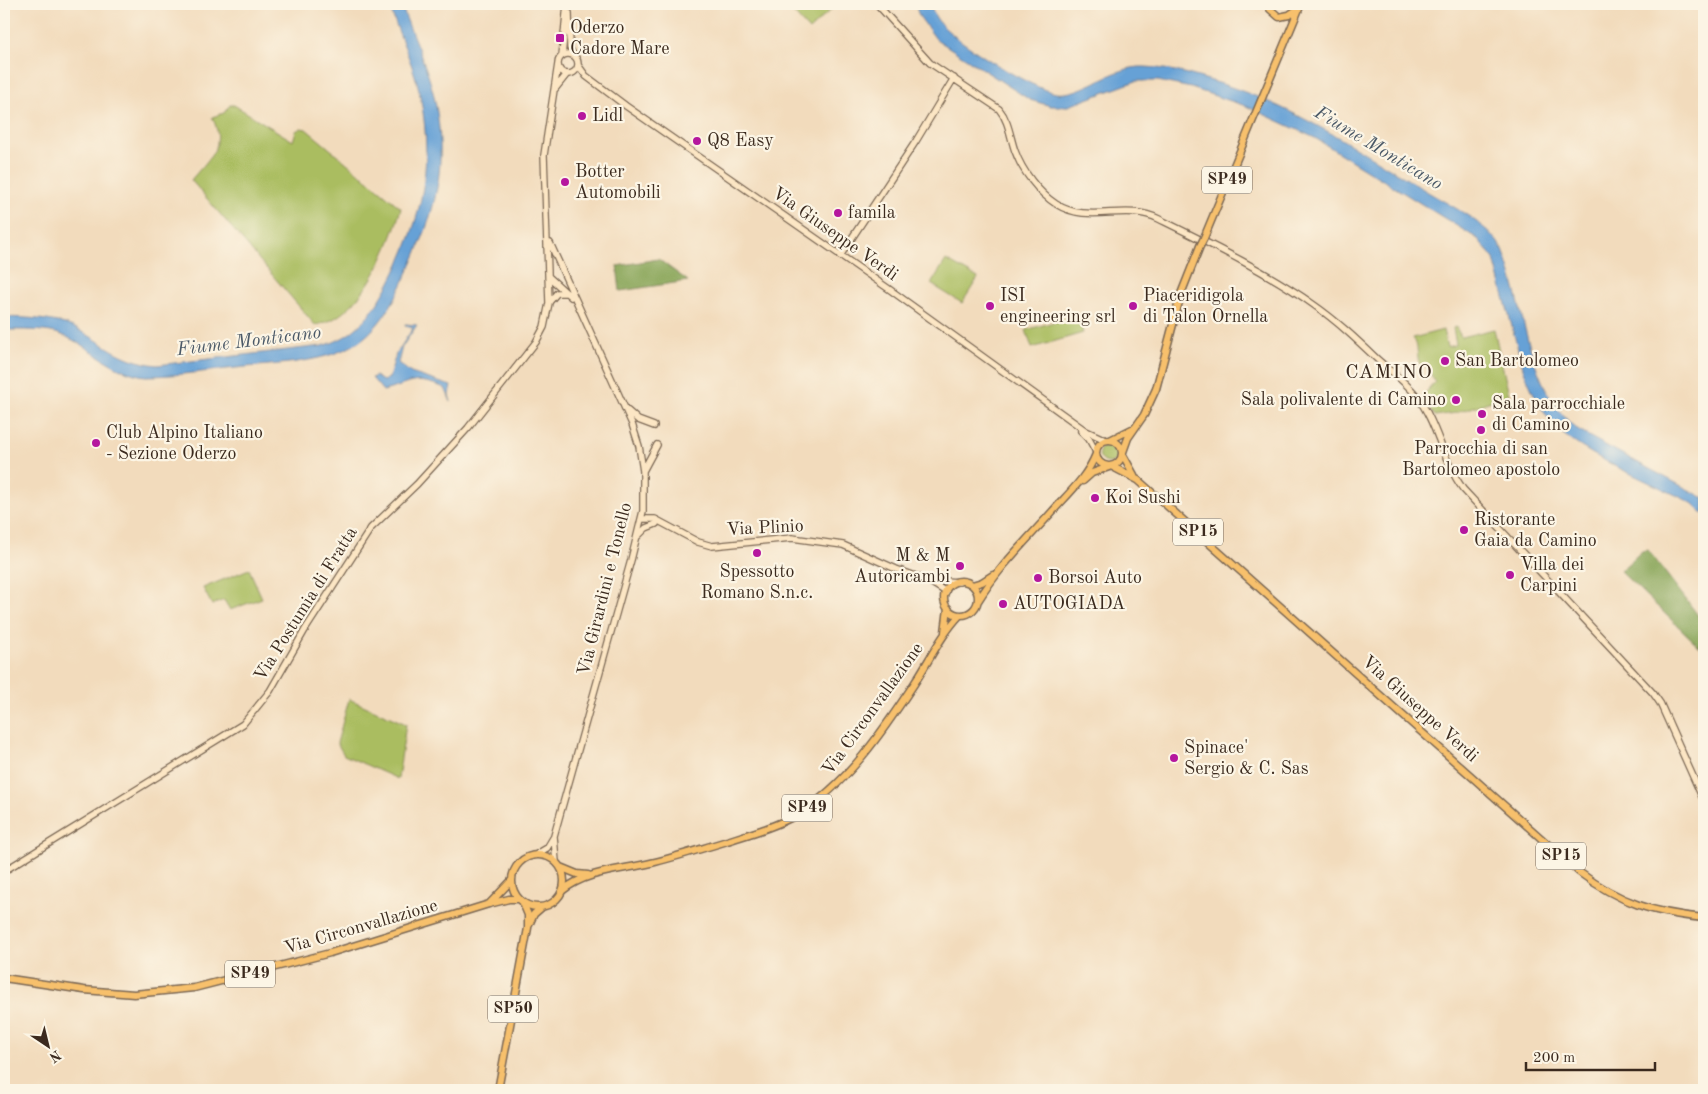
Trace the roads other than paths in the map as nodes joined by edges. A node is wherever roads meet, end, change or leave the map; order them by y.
1 (568, 4) edge
2 (877, 4) edge
3 (1269, 4) edge
4 (1300, 6) edge
5 (573, 55) junction
6 (562, 56) junction
7 (558, 64) junction
8 (578, 64) junction
9 (570, 73) junction
10 (586, 76) junction
11 (954, 78) junction
12 (554, 91) junction
13 (547, 235) junction
14 (840, 256) junction
15 (549, 277) junction
16 (564, 279) junction
17 (567, 293) junction
18 (573, 299) junction
19 (549, 303) junction
20 (624, 408) junction
21 (1067, 417) junction
22 (654, 426) dead end
23 (1134, 428) junction
24 (1108, 440) junction
25 (657, 445) dead end
26 (1096, 453) junction
27 (1123, 453) junction
28 (1110, 466) junction
29 (643, 471) junction
30 (1138, 480) junction
31 (1076, 486) junction
32 (644, 503) junction
33 (641, 520) junction
34 (657, 522) junction
35 (637, 538) junction
36 (998, 571) junction
37 (927, 580) junction
38 (959, 582) junction
39 (972, 585) junction
40 (946, 592) junction
41 (978, 601) junction
42 (948, 608) junction
43 (960, 615) junction
44 (944, 635) junction
45 (1704, 801) edge
46 (554, 836) junction
47 (537, 854) junction
48 (558, 865) junction
49 (4, 872) edge
50 (597, 874) junction
51 (511, 881) junction
52 (562, 891) junction
53 (521, 901) junction
54 (489, 904) junction
55 (543, 907) junction
56 (1704, 918) edge
57 (528, 928) junction
58 (4, 978) edge
59 (498, 1090) edge

1 - 5 main road
1 - 6 main road
2 - 11 main road
3 - 4 main road
4 - 23 main road, SP49, bridge
5 - 6 main road
5 - 8 main road
6 - 7 main road
7 - 9 main road
7 - 12 main road, Via Postumia di Fratta
8 - 9 main road
8 - 10 main road, Via Giuseppe Verdi
9 - 10 main road, Via Giuseppe Verdi
9 - 12 main road
10 - 14 main road, Via Giuseppe Verdi
11 - 14 main road
11 - 45 main road
12 - 13 main road, Via Postumia di Fratta
13 - 15 main road, Via Postumia di Fratta
13 - 16 main road, Via Girardini e Tonello
14 - 21 main road, Via Giuseppe Verdi
15 - 16 main road
15 - 17 main road, Via Girardini e Tonello
15 - 19 main road, Via Postumia di Fratta
16 - 18 main road, Via Girardini e Tonello
17 - 18 main road, Via Girardini e Tonello
17 - 19 main road
18 - 20 main road, Via Girardini e Tonello
19 - 49 main road, Via Postumia di Fratta
20 - 22 main road
20 - 29 main road, Via Girardini e Tonello
21 - 24 main road, Via Giuseppe Verdi
21 - 26 main road, Via Giuseppe Verdi
23 - 24 main road, SP49
23 - 27 main road, SP49
24 - 26 main road, SP49
24 - 27 main road
25 - 29 main road
26 - 28 main road
26 - 31 main road, SP49
27 - 28 main road, SP49
27 - 30 main road, Via Giuseppe Verdi / SP15
28 - 30 main road, Via Giuseppe Verdi / SP15
28 - 31 main road, SP49
29 - 32 main road, Via Girardini e Tonello
30 - 56 main road, Via Giuseppe Verdi / SP15
31 - 36 main road, SP49
32 - 33 main road, Via Girardini e Tonello
32 - 34 main road
33 - 34 main road, Via Plinio
33 - 35 main road, Via Girardini e Tonello
34 - 35 main road
34 - 37 main road, Via Plinio
35 - 46 main road, Via Girardini e Tonello
36 - 39 main road, SP49
36 - 41 main road, SP49
37 - 38 main road, Via Plinio
37 - 40 main road, Via Plinio
38 - 39 main road
38 - 40 main road
39 - 41 main road
40 - 42 main road, SP49
41 - 43 main road, SP49
42 - 43 main road
42 - 44 main road, Via Circonvallazione / SP49
43 - 44 main road, Via Circonvallazione / SP49
44 - 50 main road, Via Circonvallazione / SP49
46 - 47 main road, Via Girardini e Tonello
46 - 48 main road, Via Girardini e Tonello
47 - 48 main road, SP49
47 - 51 main road, SP49
48 - 50 main road, Via Circonvallazione / SP49
48 - 52 main road
50 - 52 main road, Via Circonvallazione / SP49
51 - 53 main road
51 - 54 main road, Via Circonvallazione / SP49
52 - 55 main road, SP49
53 - 54 main road, Via Circonvallazione / SP49
53 - 55 main road, SP49
53 - 57 main road, SP50
54 - 58 main road, Via Circonvallazione / SP49
55 - 57 main road, SP50
57 - 59 main road, SP50

